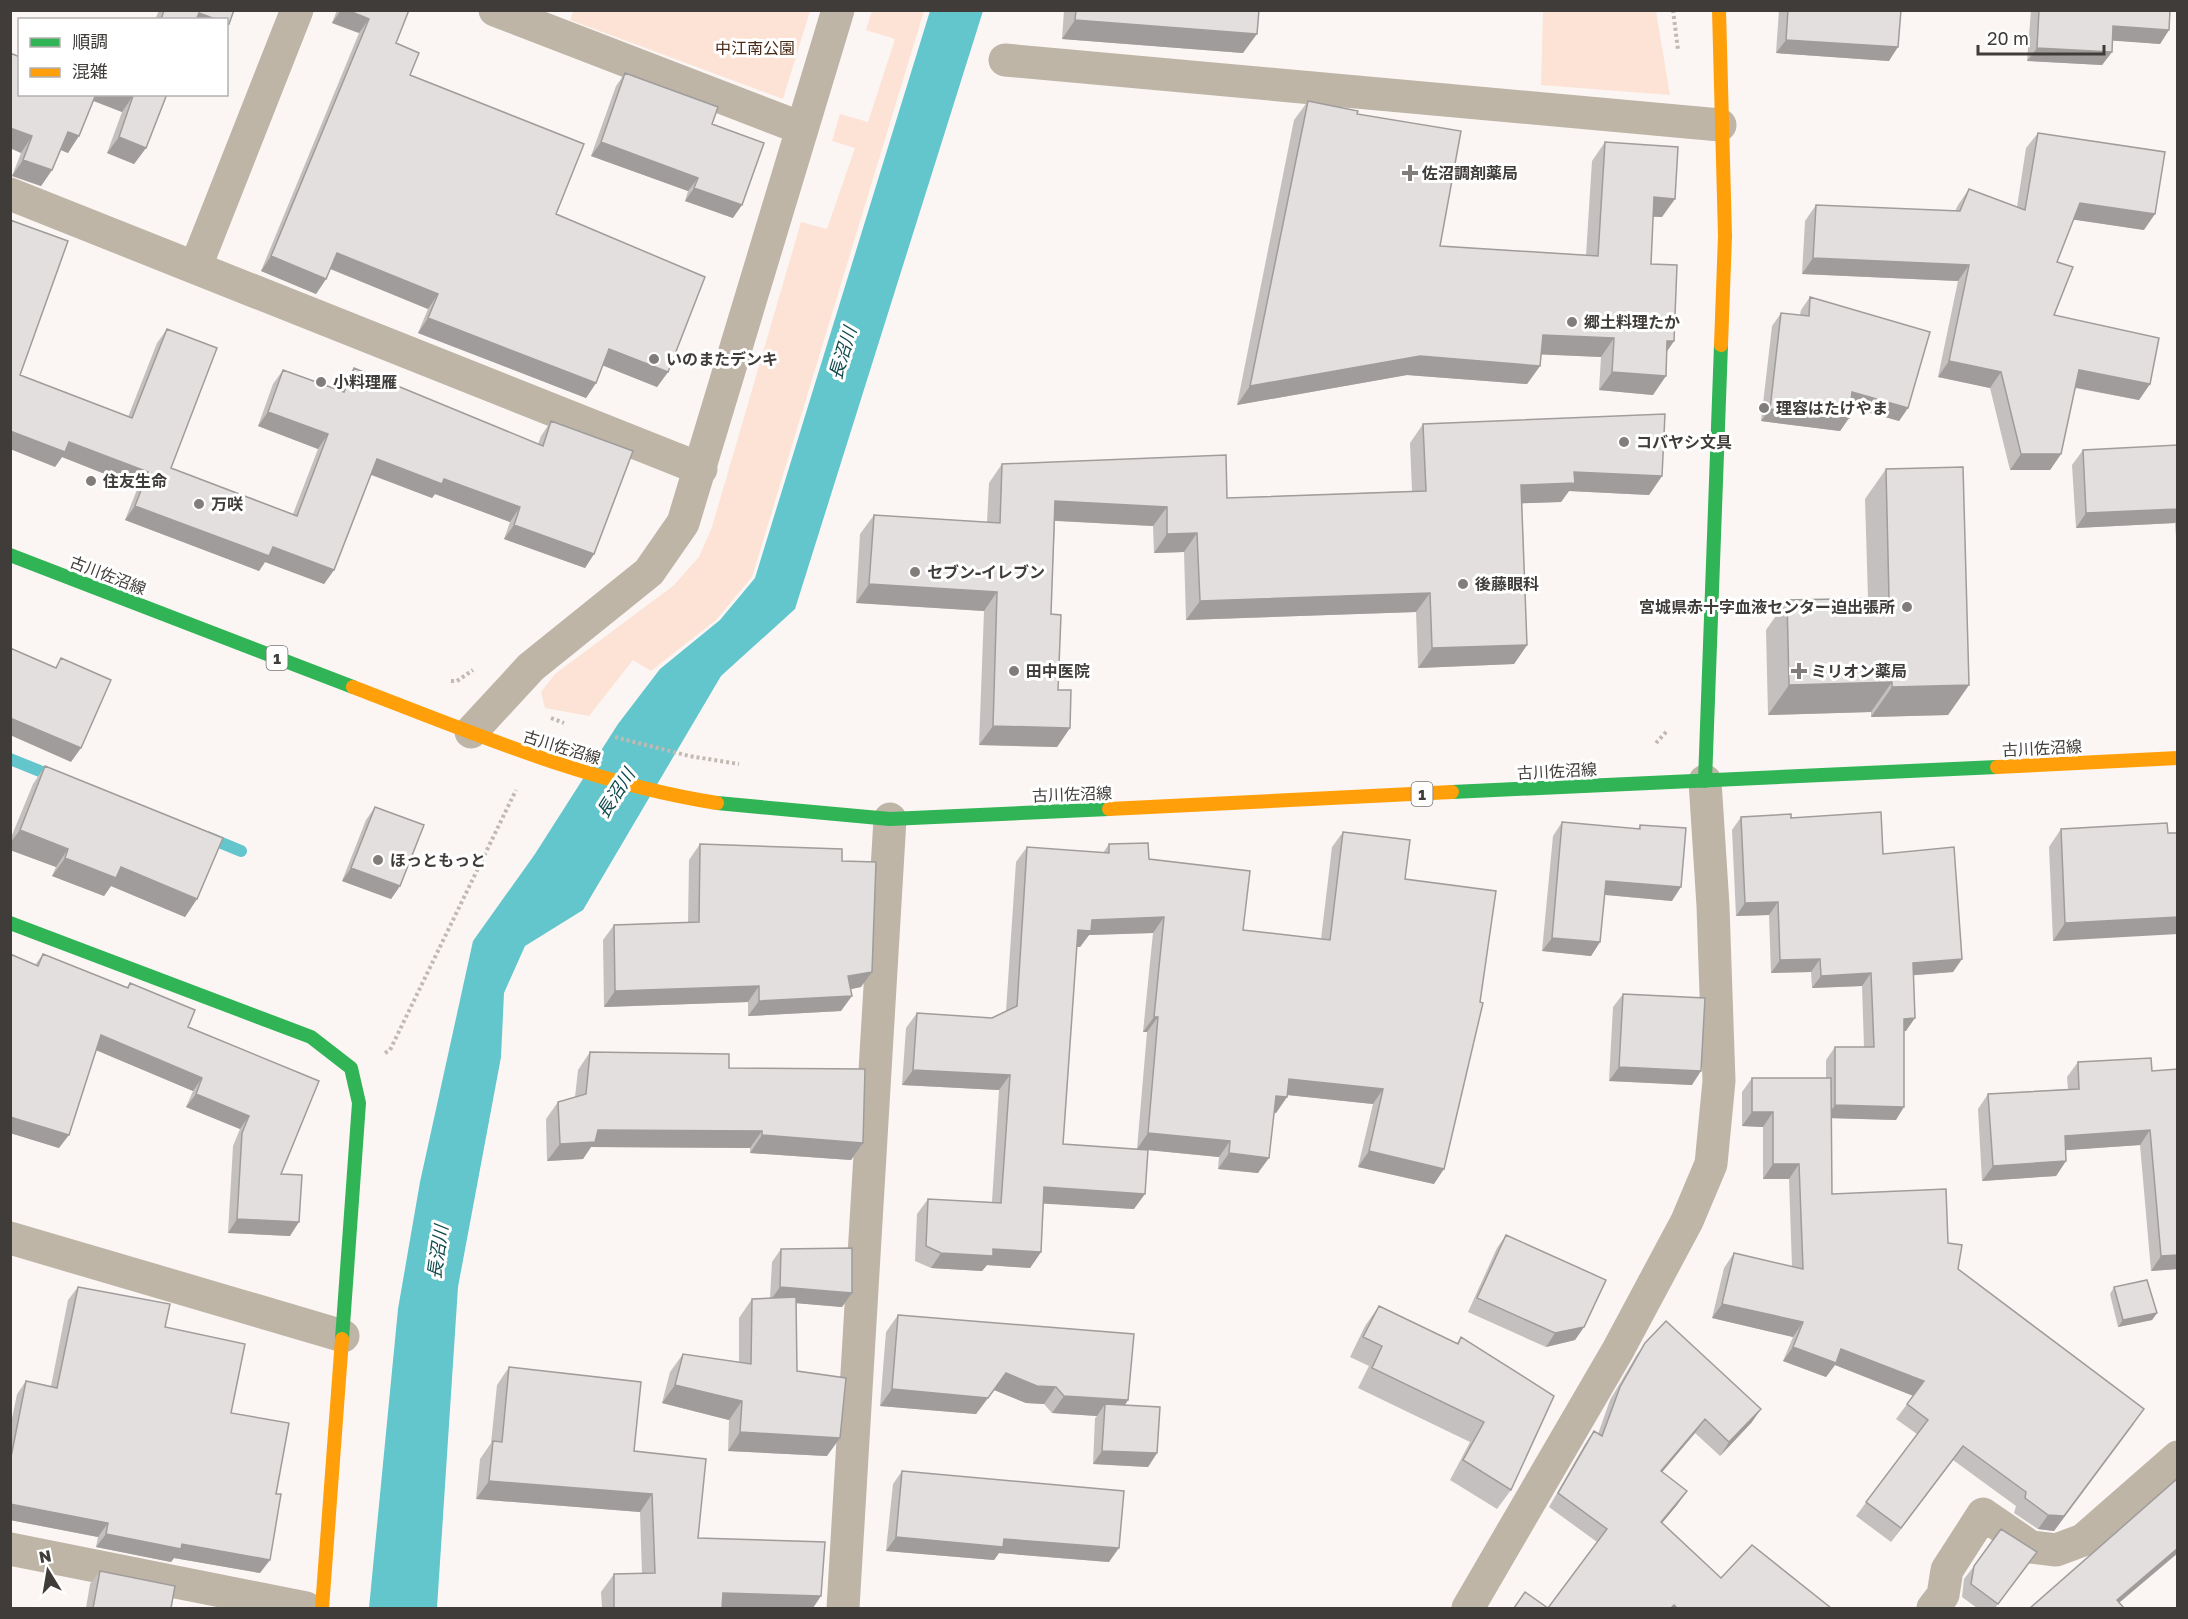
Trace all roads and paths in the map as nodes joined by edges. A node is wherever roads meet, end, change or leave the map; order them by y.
1 (297, 10) edge
2 (495, 10) edge
3 (838, 10) edge
4 (1719, 10) edge
5 (1005, 60) dead end
6 (1719, 125) junction
7 (801, 128) junction
8 (10, 194) edge
9 (196, 266) junction
10 (701, 469) junction
11 (10, 555) edge
12 (477, 667) dead end
13 (449, 682) dead end
14 (471, 732) junction
15 (604, 734) dead end
16 (689, 756) dead end
17 (2178, 758) edge
18 (1705, 781) junction
19 (516, 790) dead end
20 (890, 819) junction
21 (10, 923) edge
22 (351, 1068) junction
23 (10, 1238) edge
24 (343, 1336) junction
25 (2178, 1457) edge
26 (10, 1549) edge
27 (306, 1608) edge
28 (322, 1608) edge
29 (843, 1608) edge
30 (1468, 1608) edge
31 (1933, 1608) edge

1 - 9 street
2 - 7 street
3 - 7 street
4 - 6 main road
5 - 6 street
6 - 18 main road
7 - 10 street
8 - 9 street
9 - 10 street
10 - 14 street
11 - 14 main road, 古川佐沼線 / 1
12 - 13 path
14 - 20 main road, 古川佐沼線 / 1
15 - 16 path
17 - 18 main road, 古川佐沼線 / 1
18 - 20 main road, 古川佐沼線 / 1
18 - 30 street
19 - 22 path
20 - 29 street
21 - 22 main road
22 - 24 main road
23 - 24 street
24 - 28 main road
25 - 31 street
26 - 27 street

